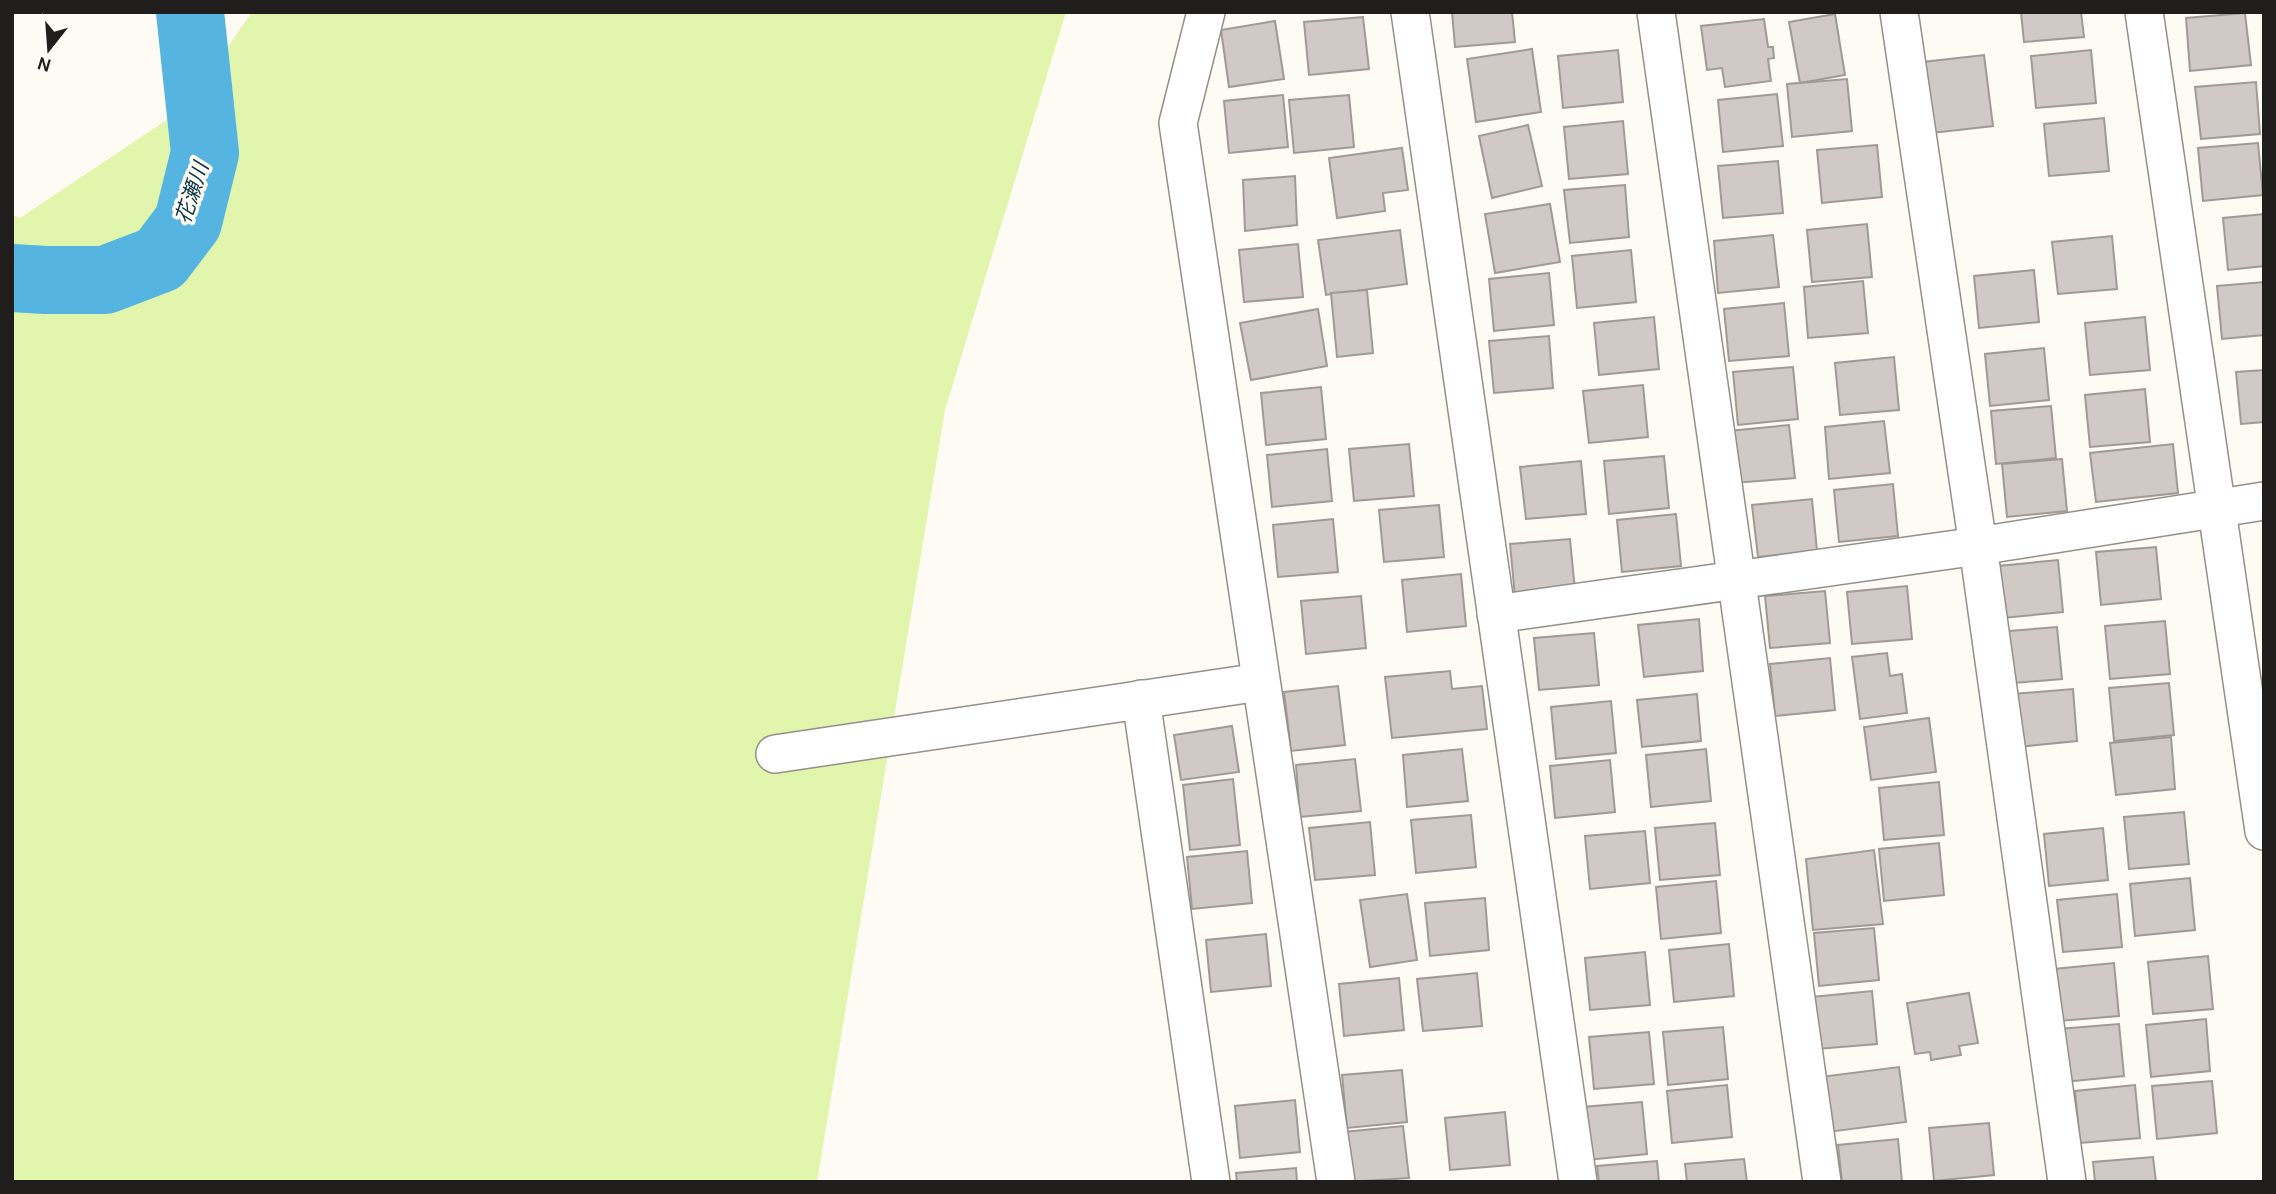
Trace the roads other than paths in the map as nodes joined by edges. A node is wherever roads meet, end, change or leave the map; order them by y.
1 (1206, 12) edge
2 (1410, 12) edge
3 (1656, 12) edge
4 (1899, 12) edge
5 (2144, 12) edge
6 (2264, 500) edge
7 (2217, 507) junction
8 (1978, 546) junction
9 (1736, 580) junction
10 (1496, 614) junction
11 (1260, 682) junction
12 (1141, 699) junction
13 (775, 754) dead end
14 (2264, 831) edge
15 (1212, 1182) edge
16 (1336, 1182) edge
17 (1578, 1182) edge
18 (1822, 1182) edge
19 (2067, 1182) edge

1 - 11 street
2 - 10 street
3 - 9 street
4 - 8 street
5 - 7 street
6 - 7 street
7 - 8 street
7 - 14 street
8 - 9 street
8 - 19 street
9 - 10 street
9 - 18 street
10 - 17 street
11 - 12 street
11 - 16 street
12 - 13 street
12 - 15 street

